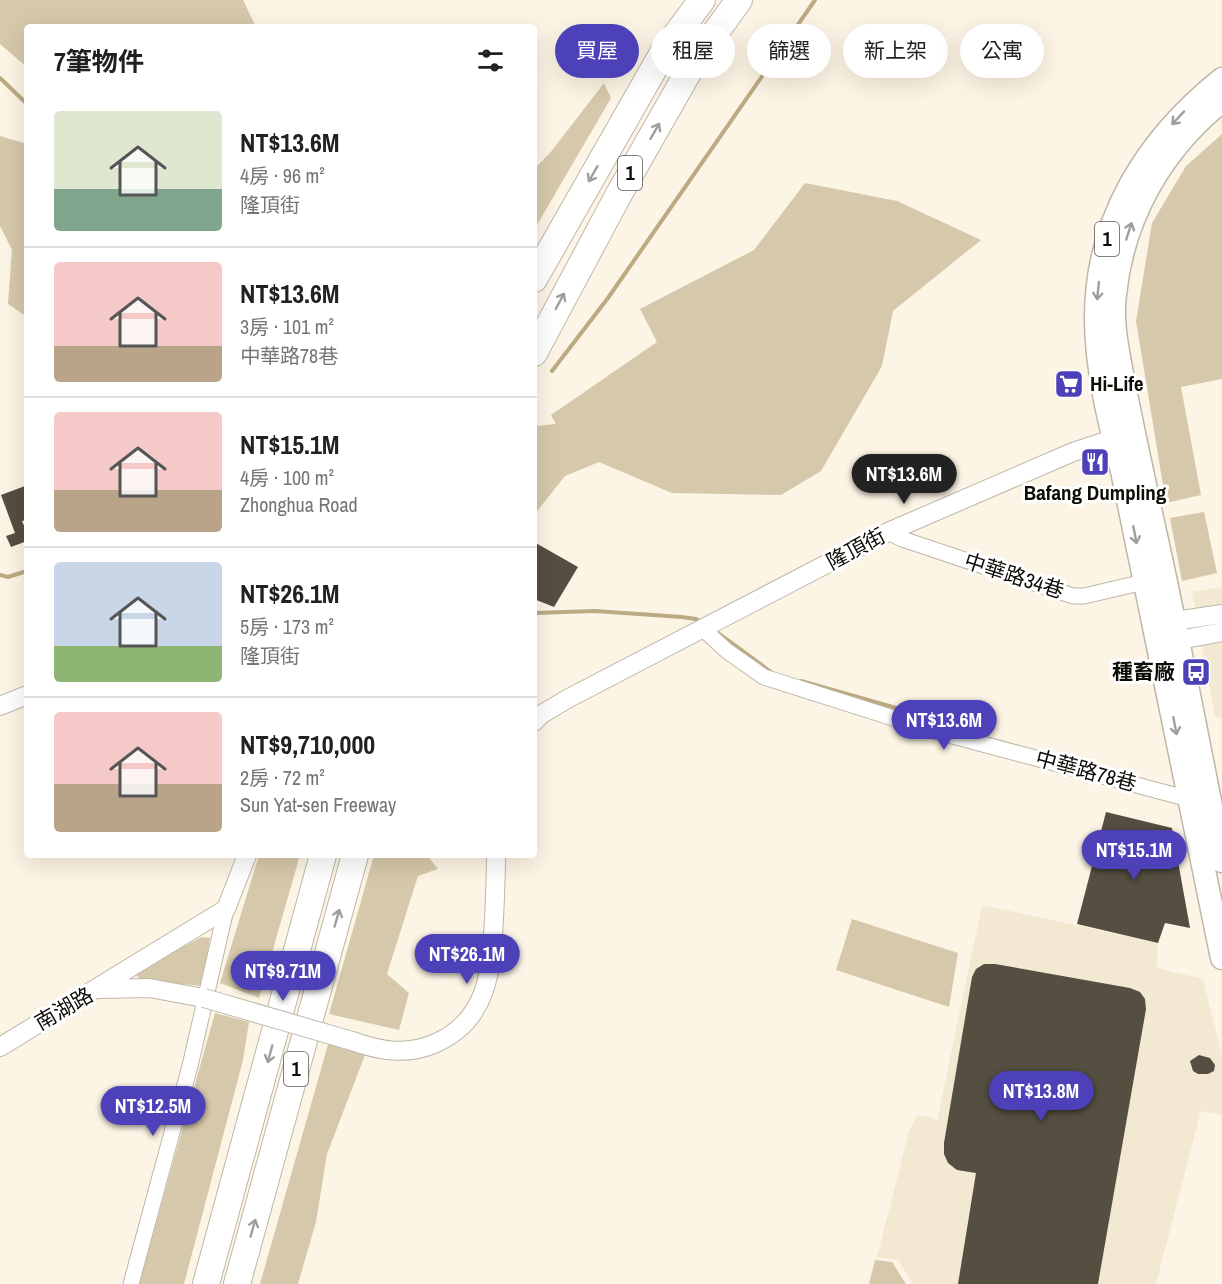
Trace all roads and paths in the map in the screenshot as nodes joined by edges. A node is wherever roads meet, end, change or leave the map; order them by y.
1 (702, 0) edge
2 (739, 0) edge
3 (1222, 79) edge
4 (1222, 101) edge
5 (537, 274) edge
6 (537, 348) edge
7 (1123, 435) junction
8 (888, 532) junction
9 (1144, 582) junction
10 (1222, 614) edge
11 (710, 626) junction
12 (1177, 631) junction
13 (1222, 633) edge
14 (24, 696) edge
15 (0, 706) edge
16 (537, 719) edge
17 (1198, 796) junction
18 (246, 858) edge
19 (322, 858) edge
20 (354, 858) edge
21 (496, 858) edge
22 (1222, 861) edge
23 (226, 909) junction
24 (1222, 958) edge
25 (97, 988) junction
26 (204, 998) junction
27 (0, 1047) edge
28 (130, 1284) edge
29 (206, 1284) edge
30 (237, 1284) edge

1 -> 5 highway, 1
6 -> 2 highway, 1
3 -> 7 main road, 1
7 -> 4 main road, 1
7 - 8 street, 隆頂街
7 -> 9 main road, 1
7 - 12 main road, 1
8 - 9 street, 中華路34巷
8 - 11 street, 隆頂街
9 -> 17 main road, 1
10 - 12 street
11 - 16 street, 隆頂街
11 - 17 street, 中華路78巷
12 - 13 street
12 - 17 main road, 1
14 - 15 street
17 - 22 main road, 1
17 - 24 main road, 1
18 - 23 street
19 -> 29 highway, 1
30 -> 20 highway, 1
21 - 26 street, 南湖路, bridge
23 - 25 street
23 - 26 street
25 - 26 street, 南湖路
25 - 27 street, 南湖路
26 - 28 street

